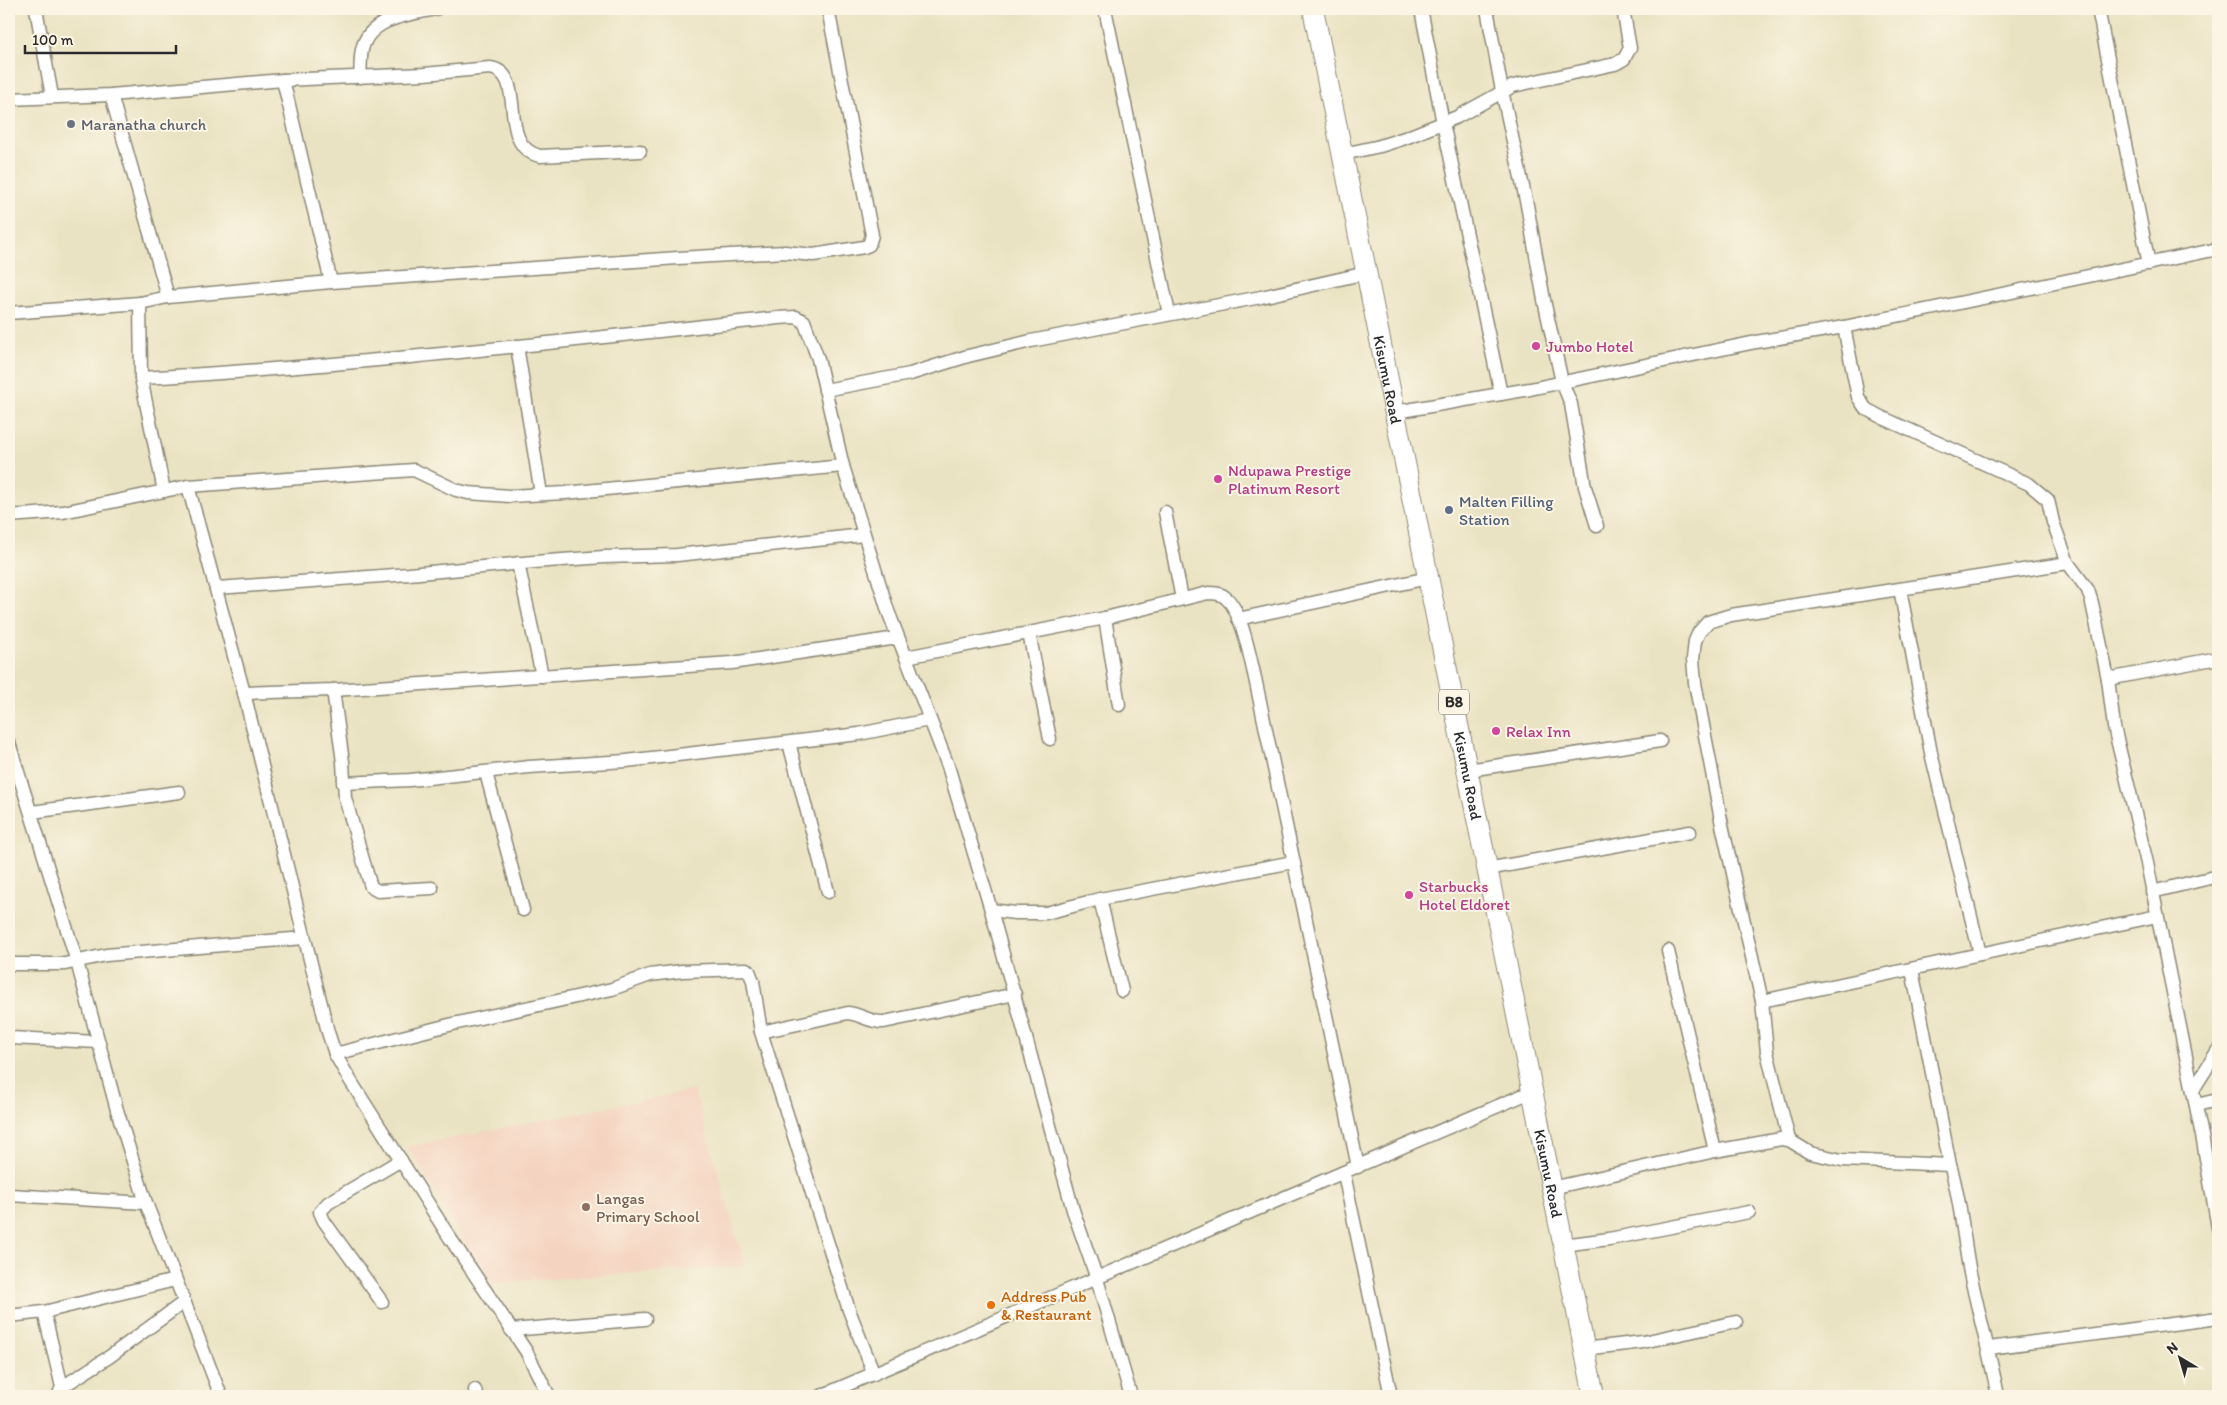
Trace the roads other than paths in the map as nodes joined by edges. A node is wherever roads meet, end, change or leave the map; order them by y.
1 (36, 9) edge
2 (436, 9) edge
3 (828, 9) edge
4 (1105, 9) edge
5 (1313, 9) edge
6 (1421, 9) edge
7 (1487, 9) edge
8 (1624, 9) edge
9 (2098, 9) edge
10 (360, 77) junction
11 (283, 80) junction
12 (1502, 91) junction
13 (111, 95) junction
14 (52, 96) junction
15 (9, 99) edge
16 (1443, 122) junction
17 (640, 151) dead end
18 (1343, 154) junction
19 (2218, 249) edge
20 (2149, 264) junction
21 (1366, 273) junction
22 (332, 282) junction
23 (168, 297) junction
24 (140, 303) junction
25 (9, 313) edge
26 (1169, 314) junction
27 (1844, 327) junction
28 (517, 346) junction
29 (141, 378) junction
30 (1562, 382) junction
31 (825, 390) junction
32 (1501, 394) junction
33 (1395, 412) junction
34 (843, 466) junction
35 (188, 486) junction
36 (164, 491) junction
37 (541, 494) junction
38 (1165, 512) dead end
39 (9, 516) edge
40 (1597, 526) dead end
41 (864, 535) junction
42 (518, 563) junction
43 (2068, 563) junction
44 (1428, 578) junction
45 (217, 588) junction
46 (1900, 589) junction
47 (1182, 599) junction
48 (1105, 618) junction
49 (1238, 619) junction
50 (1029, 633) junction
51 (897, 638) junction
52 (906, 656) junction
53 (2218, 658) edge
54 (542, 676) junction
55 (2108, 679) junction
56 (333, 690) junction
57 (244, 693) junction
58 (1120, 705) dead end
59 (929, 720) junction
60 (1050, 739) dead end
61 (1660, 741) dead end
62 (789, 742) junction
63 (9, 743) edge
64 (1468, 770) junction
65 (486, 773) junction
66 (343, 783) junction
67 (179, 792) dead end
68 (32, 812) junction
69 (1690, 832) dead end
70 (1293, 862) junction
71 (1487, 869) junction
72 (2218, 876) edge
73 (432, 888) dead end
74 (828, 892) dead end
75 (2152, 892) junction
76 (1100, 899) junction
77 (523, 910) dead end
78 (991, 910) junction
79 (2157, 916) junction
80 (304, 938) junction
81 (1668, 951) dead end
82 (1980, 954) junction
83 (78, 962) junction
84 (9, 964) edge
85 (1912, 970) junction
86 (1122, 991) dead end
87 (1015, 994) junction
88 (1762, 1001) junction
89 (761, 1032) junction
90 (9, 1038) edge
91 (99, 1042) junction
92 (2218, 1050) edge
93 (335, 1054) junction
94 (2193, 1090) junction
95 (1533, 1091) junction
96 (2218, 1100) edge
97 (2196, 1105) junction
98 (1789, 1140) junction
99 (1714, 1151) junction
100 (401, 1160) junction
101 (1950, 1165) junction
102 (1358, 1167) junction
103 (1344, 1174) junction
104 (1552, 1188) junction
105 (9, 1195) edge
106 (146, 1203) junction
107 (1749, 1212) dead end
108 (2218, 1228) edge
109 (1563, 1244) junction
110 (1097, 1279) junction
111 (175, 1280) junction
112 (184, 1302) junction
113 (382, 1302) dead end
114 (44, 1312) junction
115 (9, 1316) edge
116 (2218, 1318) edge
117 (645, 1319) dead end
118 (1736, 1322) dead end
119 (511, 1330) junction
120 (1989, 1348) junction
121 (1584, 1349) junction
122 (874, 1374) junction
123 (60, 1392) edge
124 (222, 1396) edge
125 (549, 1396) edge
126 (821, 1396) edge
127 (1131, 1396) edge
128 (1391, 1396) edge
129 (1594, 1396) edge
130 (1998, 1396) edge

1 - 14 street
2 - 10 street
3 - 22 street
4 - 26 street
5 - 18 highway, Kisumu Road / B8
6 - 16 street
7 - 12 street
8 - 12 street
9 - 20 street
10 - 11 street
10 - 17 street
11 - 13 street
11 - 22 street
12 - 16 street
12 - 30 street
13 - 14 street
13 - 23 street
14 - 15 street
16 - 18 street
16 - 32 street
18 - 21 highway, Kisumu Road / B8
19 - 20 street
20 - 27 street
21 - 26 street
21 - 33 highway, Kisumu Road / B8
22 - 23 street
23 - 24 street
24 - 25 street
24 - 29 street
26 - 31 street
27 - 30 street
27 - 43 street
28 - 29 street
28 - 31 street
28 - 37 street
29 - 36 street
30 - 32 street
30 - 40 street
31 - 34 street
32 - 33 street
33 - 44 highway, Kisumu Road / B8
34 - 37 street
34 - 41 street
35 - 36 street
35 - 37 street
35 - 45 street
36 - 39 street
38 - 47 street
41 - 42 street
41 - 51 street
42 - 45 street
42 - 54 street
43 - 46 street
43 - 55 street
44 - 49 street
44 - 64 highway, Kisumu Road / B8
45 - 57 street
46 - 82 street
46 - 88 street
47 - 48 street
47 - 49 street
48 - 50 street
48 - 58 street
49 - 70 street
50 - 52 street
50 - 60 street
51 - 52 street
51 - 54 street
52 - 59 street
53 - 55 street
54 - 56 street
55 - 75 street
56 - 57 street
56 - 66 street
57 - 80 street
59 - 62 street
59 - 78 street
61 - 64 street
62 - 65 street
62 - 74 street
63 - 68 street
64 - 71 highway, Kisumu Road / B8
65 - 66 street
65 - 77 street
66 - 73 street
67 - 68 street
68 - 83 street
69 - 71 street
70 - 76 street
70 - 102 street
71 - 95 highway, Kisumu Road / B8
72 - 75 street
75 - 79 street
76 - 78 street
76 - 86 street
78 - 87 street
79 - 82 street
79 - 94 street
80 - 83 street
80 - 93 street
81 - 99 street
82 - 85 street
83 - 84 street
83 - 91 street
85 - 88 street
85 - 101 street
87 - 89 street
87 - 110 street
88 - 98 street
89 - 93 street
89 - 122 street
90 - 91 street
91 - 106 street
92 - 94 street
93 - 100 street
94 - 97 street
95 - 102 street
95 - 104 highway, Kisumu Road / B8
96 - 97 street
97 - 108 street
98 - 99 street
98 - 101 street
99 - 104 street
100 - 113 street
100 - 119 street
101 - 120 street
102 - 103 street
103 - 110 street
103 - 128 street
104 - 109 highway, Kisumu Road / B8
105 - 106 street
106 - 111 street
107 - 109 street
109 - 121 highway, Kisumu Road / B8
110 - 122 street
110 - 127 street
111 - 112 street
111 - 114 street
112 - 123 street
112 - 124 street
114 - 115 street
114 - 123 street
116 - 120 street
117 - 119 street
118 - 121 street
119 - 125 street
120 - 130 street
121 - 129 highway, Kisumu Road / B8
122 - 126 street

